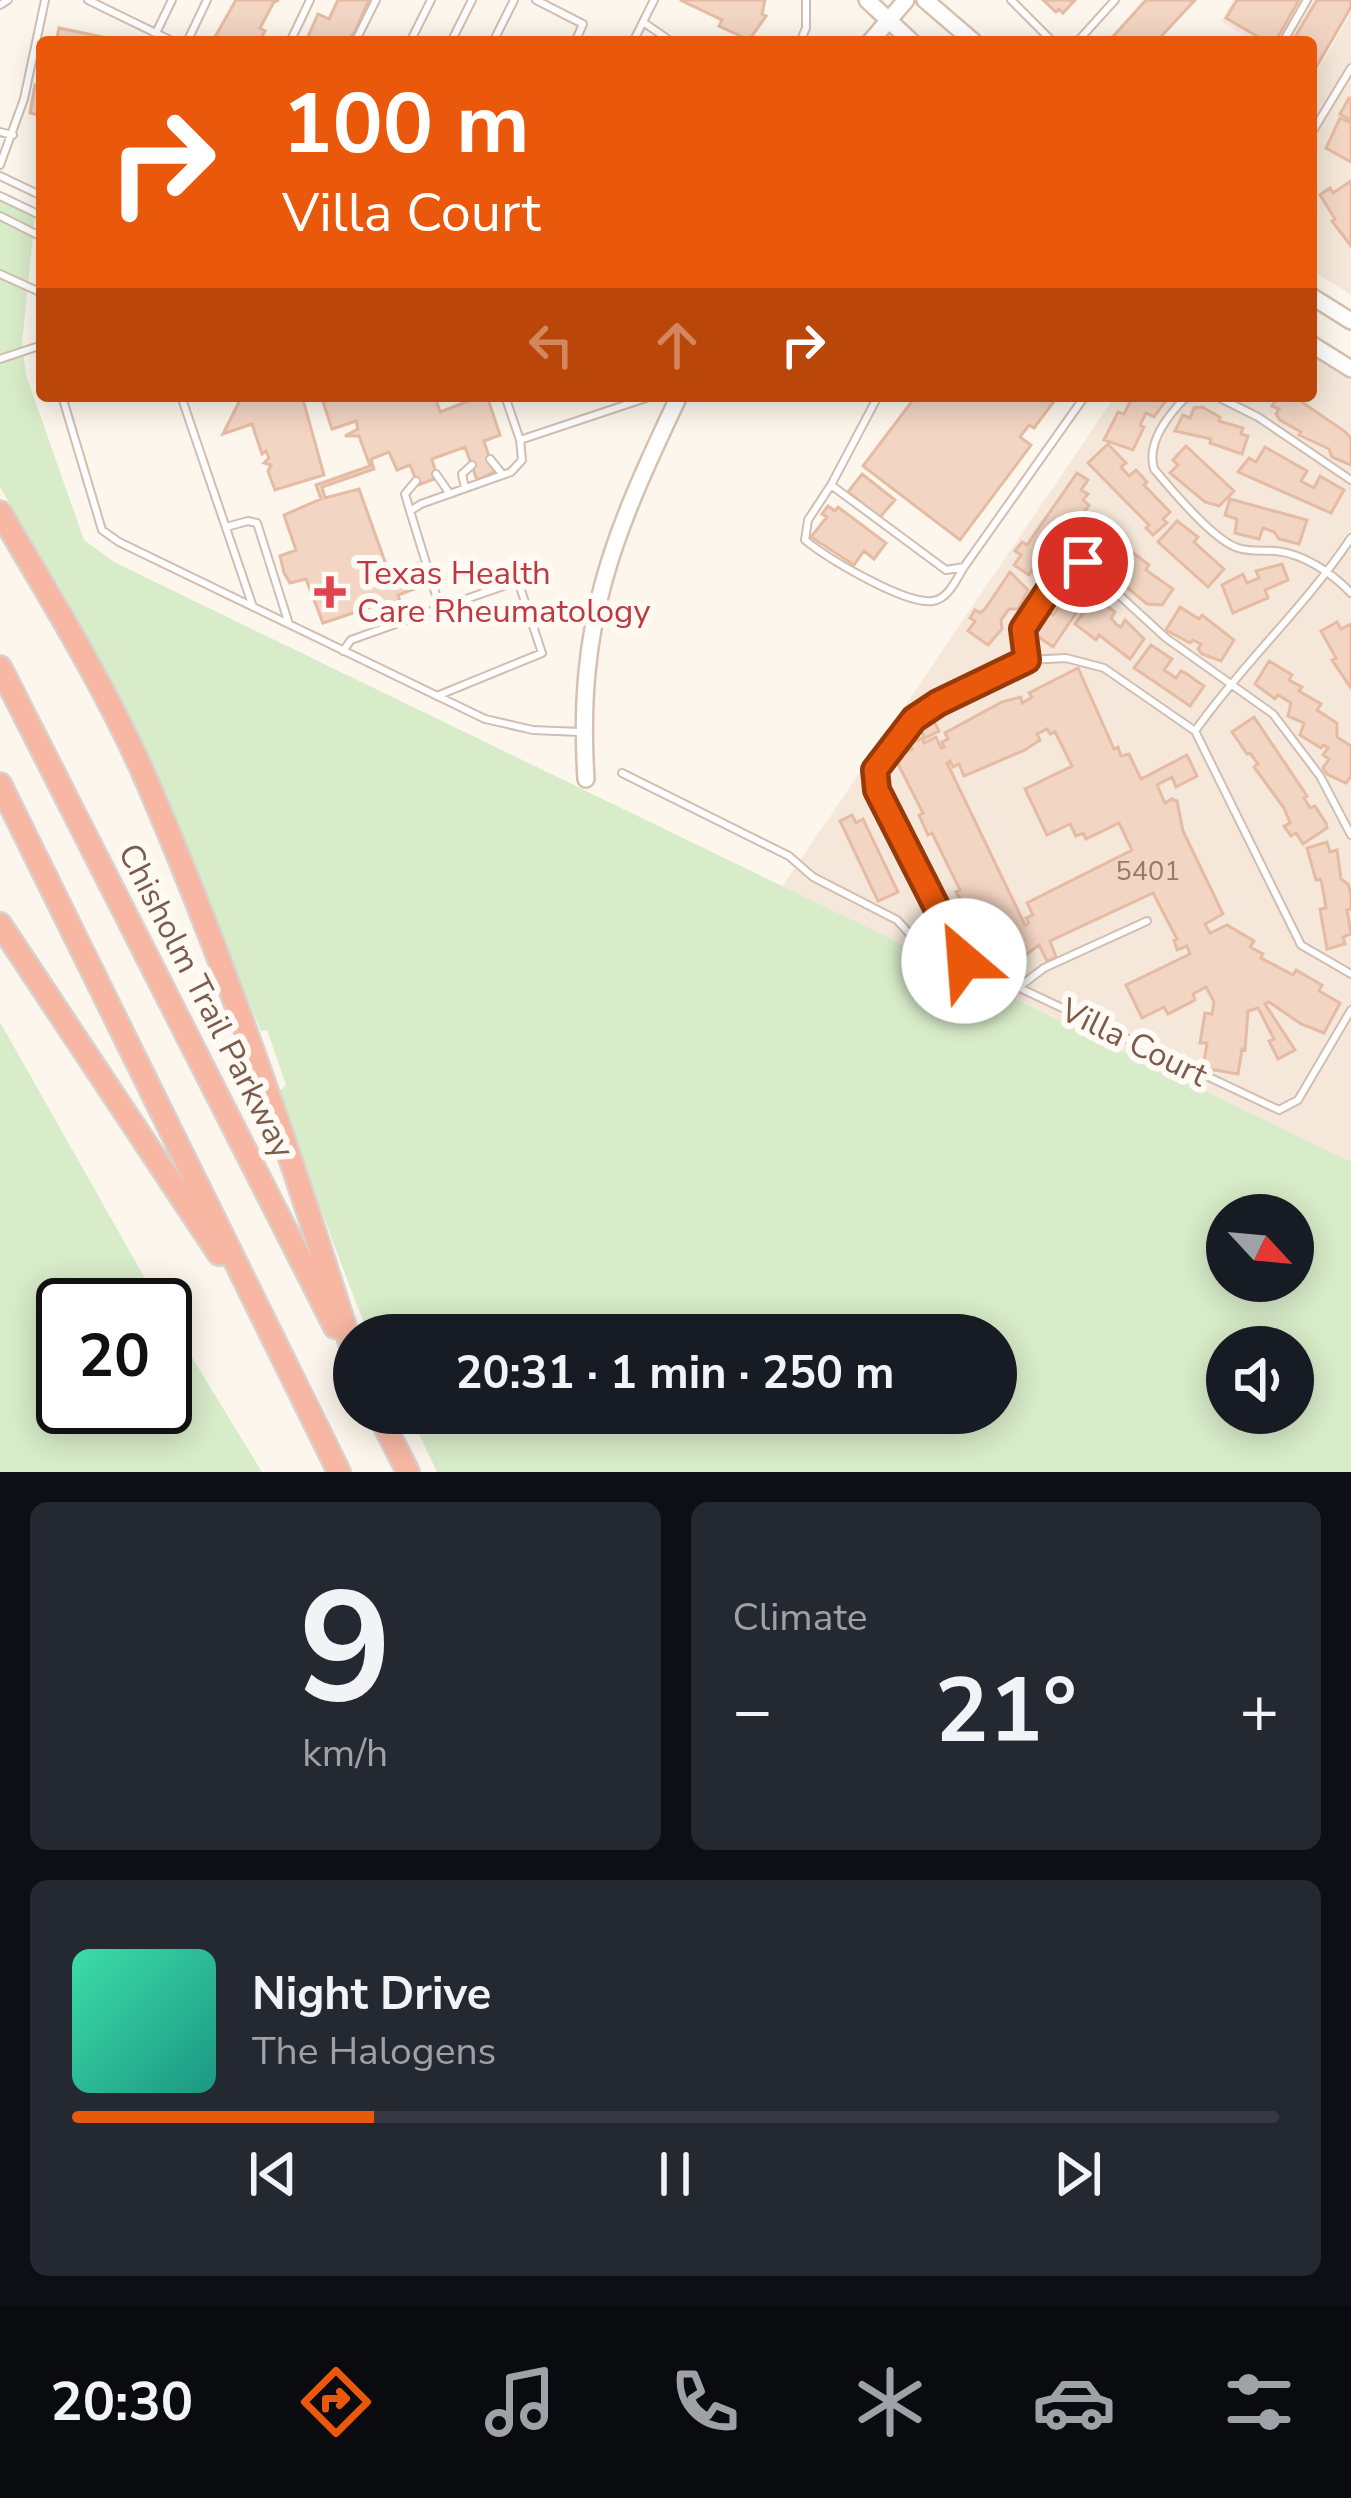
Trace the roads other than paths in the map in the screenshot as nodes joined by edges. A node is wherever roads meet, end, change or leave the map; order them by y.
1 (44, 0) edge
2 (88, 0) edge
3 (172, 0) edge
4 (207, 0) edge
5 (310, 0) edge
6 (376, 0) edge
7 (431, 0) edge
8 (472, 0) edge
9 (514, 0) edge
10 (536, 0) edge
11 (654, 0) edge
12 (806, 0) edge
13 (867, 0) edge
14 (906, 0) edge
15 (925, 0) edge
16 (1011, 0) edge
17 (1114, 0) edge
18 (1306, 0) edge
19 (887, 20) junction
20 (643, 22) junction
21 (156, 33) junction
22 (162, 36) edge
23 (190, 36) edge
24 (293, 36) edge
25 (358, 36) edge
26 (413, 36) edge
27 (454, 36) edge
28 (496, 36) edge
29 (578, 36) edge
30 (636, 36) edge
31 (663, 36) edge
32 (803, 36) edge
33 (875, 36) edge
34 (905, 36) edge
35 (967, 36) edge
36 (1047, 36) edge
37 (1082, 36) edge
38 (1286, 36) edge
39 (1351, 68) edge
40 (1317, 124) edge
41 (0, 132) edge
42 (13, 135) junction
43 (0, 165) edge
44 (0, 176) edge
45 (36, 193) edge
46 (0, 196) edge
47 (36, 213) edge
48 (0, 216) edge
49 (36, 234) edge
50 (0, 274) edge
51 (36, 290) edge
52 (1317, 300) edge
53 (1351, 321) edge
54 (36, 347) edge
55 (1317, 348) edge
56 (0, 359) edge
57 (1350, 368) edge
58 (64, 402) edge
59 (183, 402) edge
60 (507, 402) edge
61 (634, 402) edge
62 (676, 402) edge
63 (875, 402) edge
64 (1081, 402) edge
65 (1183, 402) edge
66 (1228, 402) edge
67 (520, 440) junction
68 (490, 459) dead end
69 (472, 465) dead end
70 (436, 474) dead end
71 (503, 476) junction
72 (1351, 480) edge
73 (416, 481) dead end
74 (831, 485) junction
75 (465, 488) junction
76 (450, 494) junction
77 (410, 511) junction
78 (0, 512) edge
79 (226, 527) junction
80 (1351, 538) edge
81 (964, 567) junction
82 (1328, 572) junction
83 (1351, 593) edge
84 (254, 607) junction
85 (440, 608) junction
86 (289, 624) junction
87 (343, 650) junction
88 (1027, 660) junction
89 (0, 668) edge
90 (1231, 681) junction
91 (436, 696) junction
92 (1195, 731) junction
93 (583, 732) junction
94 (622, 773) dead end
95 (586, 779) dead end
96 (0, 784) edge
97 (1351, 836) edge
98 (1147, 921) dead end
99 (0, 924) edge
100 (958, 949) junction
101 (1351, 974) edge
102 (1019, 987) junction
103 (1351, 1010) edge
104 (340, 1314) edge
105 (333, 1319) edge
106 (268, 1330) junction
107 (389, 1434) edge
108 (339, 1472) edge
109 (408, 1472) edge

1 - 42 lane
2 - 21 lane
3 - 21 lane
4 - 23 lane
5 - 24 lane
6 - 25 lane
7 - 26 lane
8 - 27 lane
9 - 28 lane
10 - 29 lane
11 - 20 lane
12 - 32 lane
13 - 19 street
14 - 19 street
15 - 35 street
16 - 36 lane
17 - 37 lane
18 - 38 lane
19 - 33 street
19 - 34 street
20 - 30 lane
20 - 31 lane
21 - 22 lane
39 - 40 lane
41 - 42 lane
42 - 43 lane
44 - 45 lane
46 - 47 lane
48 - 49 lane
50 - 51 lane
52 - 53 street
54 - 56 lane
55 - 57 street
58 - 84 lane
59 - 79 lane
60 - 67 lane
61 - 67 lane
62 - 93 street
63 - 74 lane
64 - 81 lane
65 - 82 lane
66 - 72 lane
67 - 71 lane
68 - 71 lane
69 - 75 lane
70 - 76 lane
71 - 75 lane
73 - 77 lane
74 - 81 lane
74 - 81 lane
75 - 76 lane
76 - 77 lane
77 - 85 lane
78 - 104 highway
79 - 84 lane
79 - 86 lane
80 - 82 lane
82 - 83 lane
82 - 90 lane
84 - 86 lane
85 - 87 lane
85 - 91 lane
86 - 87 lane
87 - 91 lane
88 - 90 lane
88 - 92 lane, Villa Court
88 - 100 lane, Villa Court
89 - 105 highway, Chisholm Trail Parkway
90 - 92 lane
90 - 97 lane
91 - 93 lane
92 - 101 lane, Villa Court
93 - 95 street
94 - 100 lane
96 - 106 highway
98 - 102 lane
99 - 106 highway
100 - 102 lane, Villa Court
102 - 103 lane, Villa Court
106 - 108 highway
107 - 109 highway

